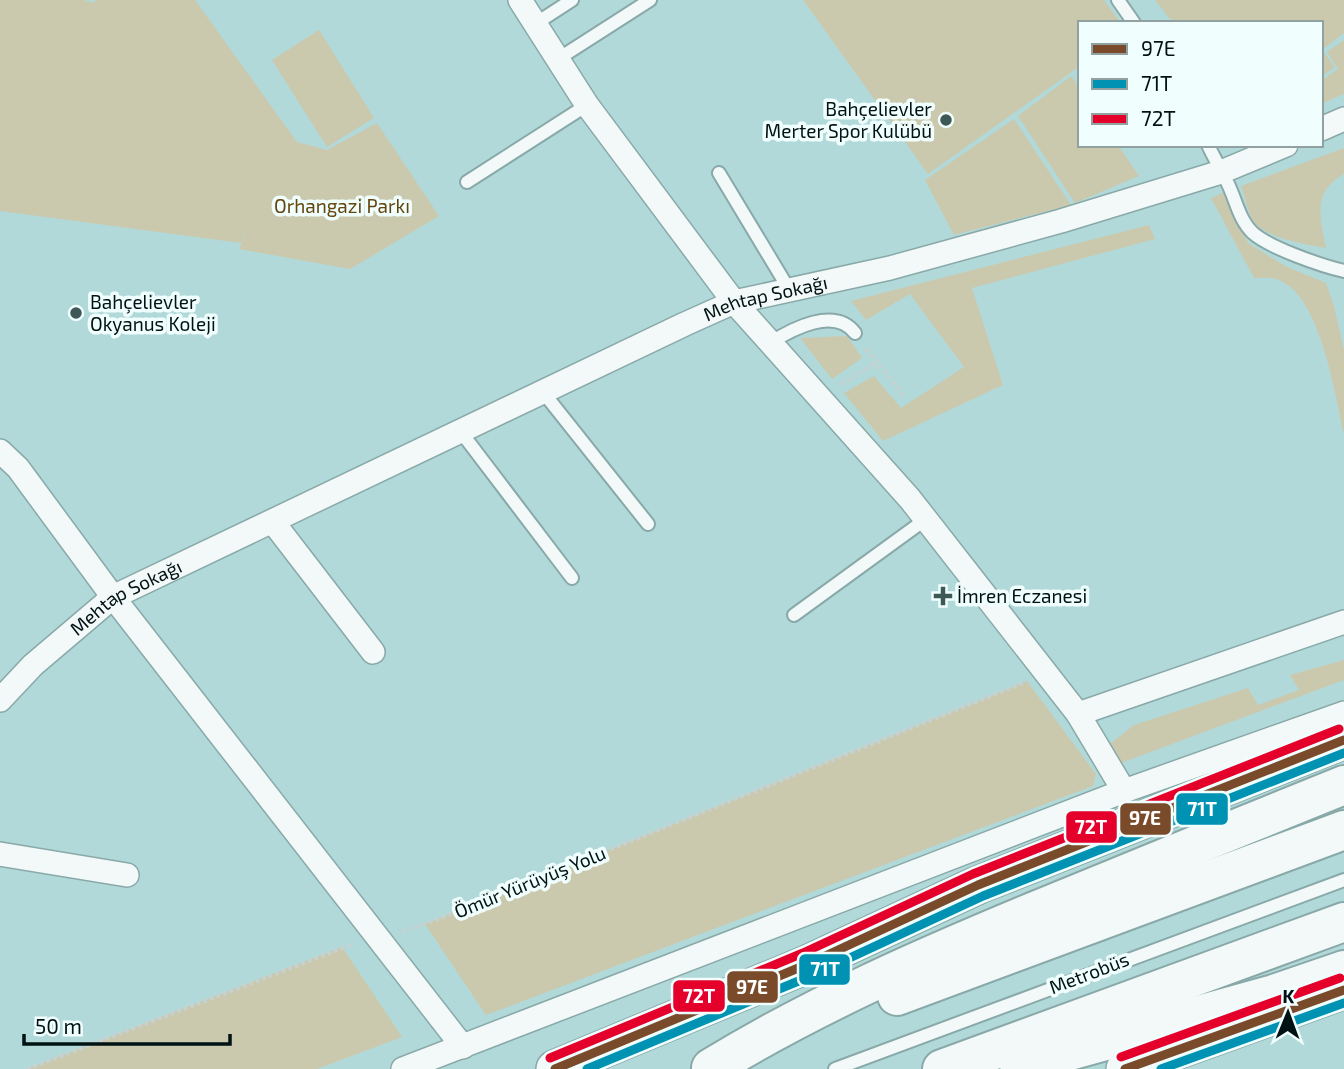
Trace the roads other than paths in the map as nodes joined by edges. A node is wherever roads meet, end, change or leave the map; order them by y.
1 (520, 0) edge
2 (572, 0) edge
3 (650, 0) edge
4 (1118, 0) edge
5 (1133, 21) edge
6 (535, 24) junction
7 (558, 59) junction
8 (587, 105) junction
9 (1344, 119) edge
10 (1323, 128) edge
11 (1209, 147) edge
12 (1281, 147) edge
13 (1221, 172) junction
14 (719, 173) dead end
15 (467, 181) dead end
16 (1344, 271) edge
17 (790, 291) junction
18 (734, 302) junction
19 (855, 333) road end
20 (770, 342) junction
21 (543, 392) junction
22 (461, 432) junction
23 (0, 451) edge
24 (926, 519) junction
25 (273, 522) junction
26 (648, 524) dead end
27 (572, 578) dead end
28 (113, 597) junction
29 (794, 615) dead end
30 (1344, 622) edge
31 (373, 652) dead end
32 (0, 701) edge
33 (1344, 713) edge
34 (1078, 714) junction
35 (1344, 740) edge
36 (1344, 785) edge
37 (1124, 791) junction
38 (1344, 830) edge
39 (0, 854) edge
40 (127, 876) dead end
41 (1344, 880) edge
42 (1344, 922) edge
43 (1344, 970) edge
44 (1344, 990) edge
45 (463, 1047) junction
46 (709, 1068) edge
47 (403, 1069) edge
48 (555, 1069) edge
49 (835, 1069) edge
50 (942, 1069) edge
51 (1000, 1069) edge
52 (1125, 1069) edge

1 - 6 street
2 - 6 lane
3 - 7 lane
4 - 5 lane
6 - 7 street
7 - 8 street
8 - 15 lane
8 - 18 street
9 - 10 street
11 - 13 lane
12 - 13 street, Mehtap Sokağı
13 - 16 lane
13 - 17 street, Mehtap Sokağı
14 - 17 lane
17 - 18 street, Mehtap Sokağı
18 - 20 street
18 - 21 street, Mehtap Sokağı
19 - 20 lane
20 - 24 street
21 - 22 street, Mehtap Sokağı
21 - 26 lane
22 - 25 street, Mehtap Sokağı
22 - 27 lane
23 - 28 street
24 - 29 lane
24 - 34 street
25 - 28 street, Mehtap Sokağı
25 - 31 street
28 - 32 street, Mehtap Sokağı
28 - 45 street
30 - 34 street
33 - 37 street
34 - 37 street
35 - 48 main road
36 - 46 highway
37 - 45 street
38 - 46 highway
39 - 40 street
41 - 49 lane, Metrobüs
42 - 50 highway
43 - 51 highway
44 - 52 main road
45 - 47 street

